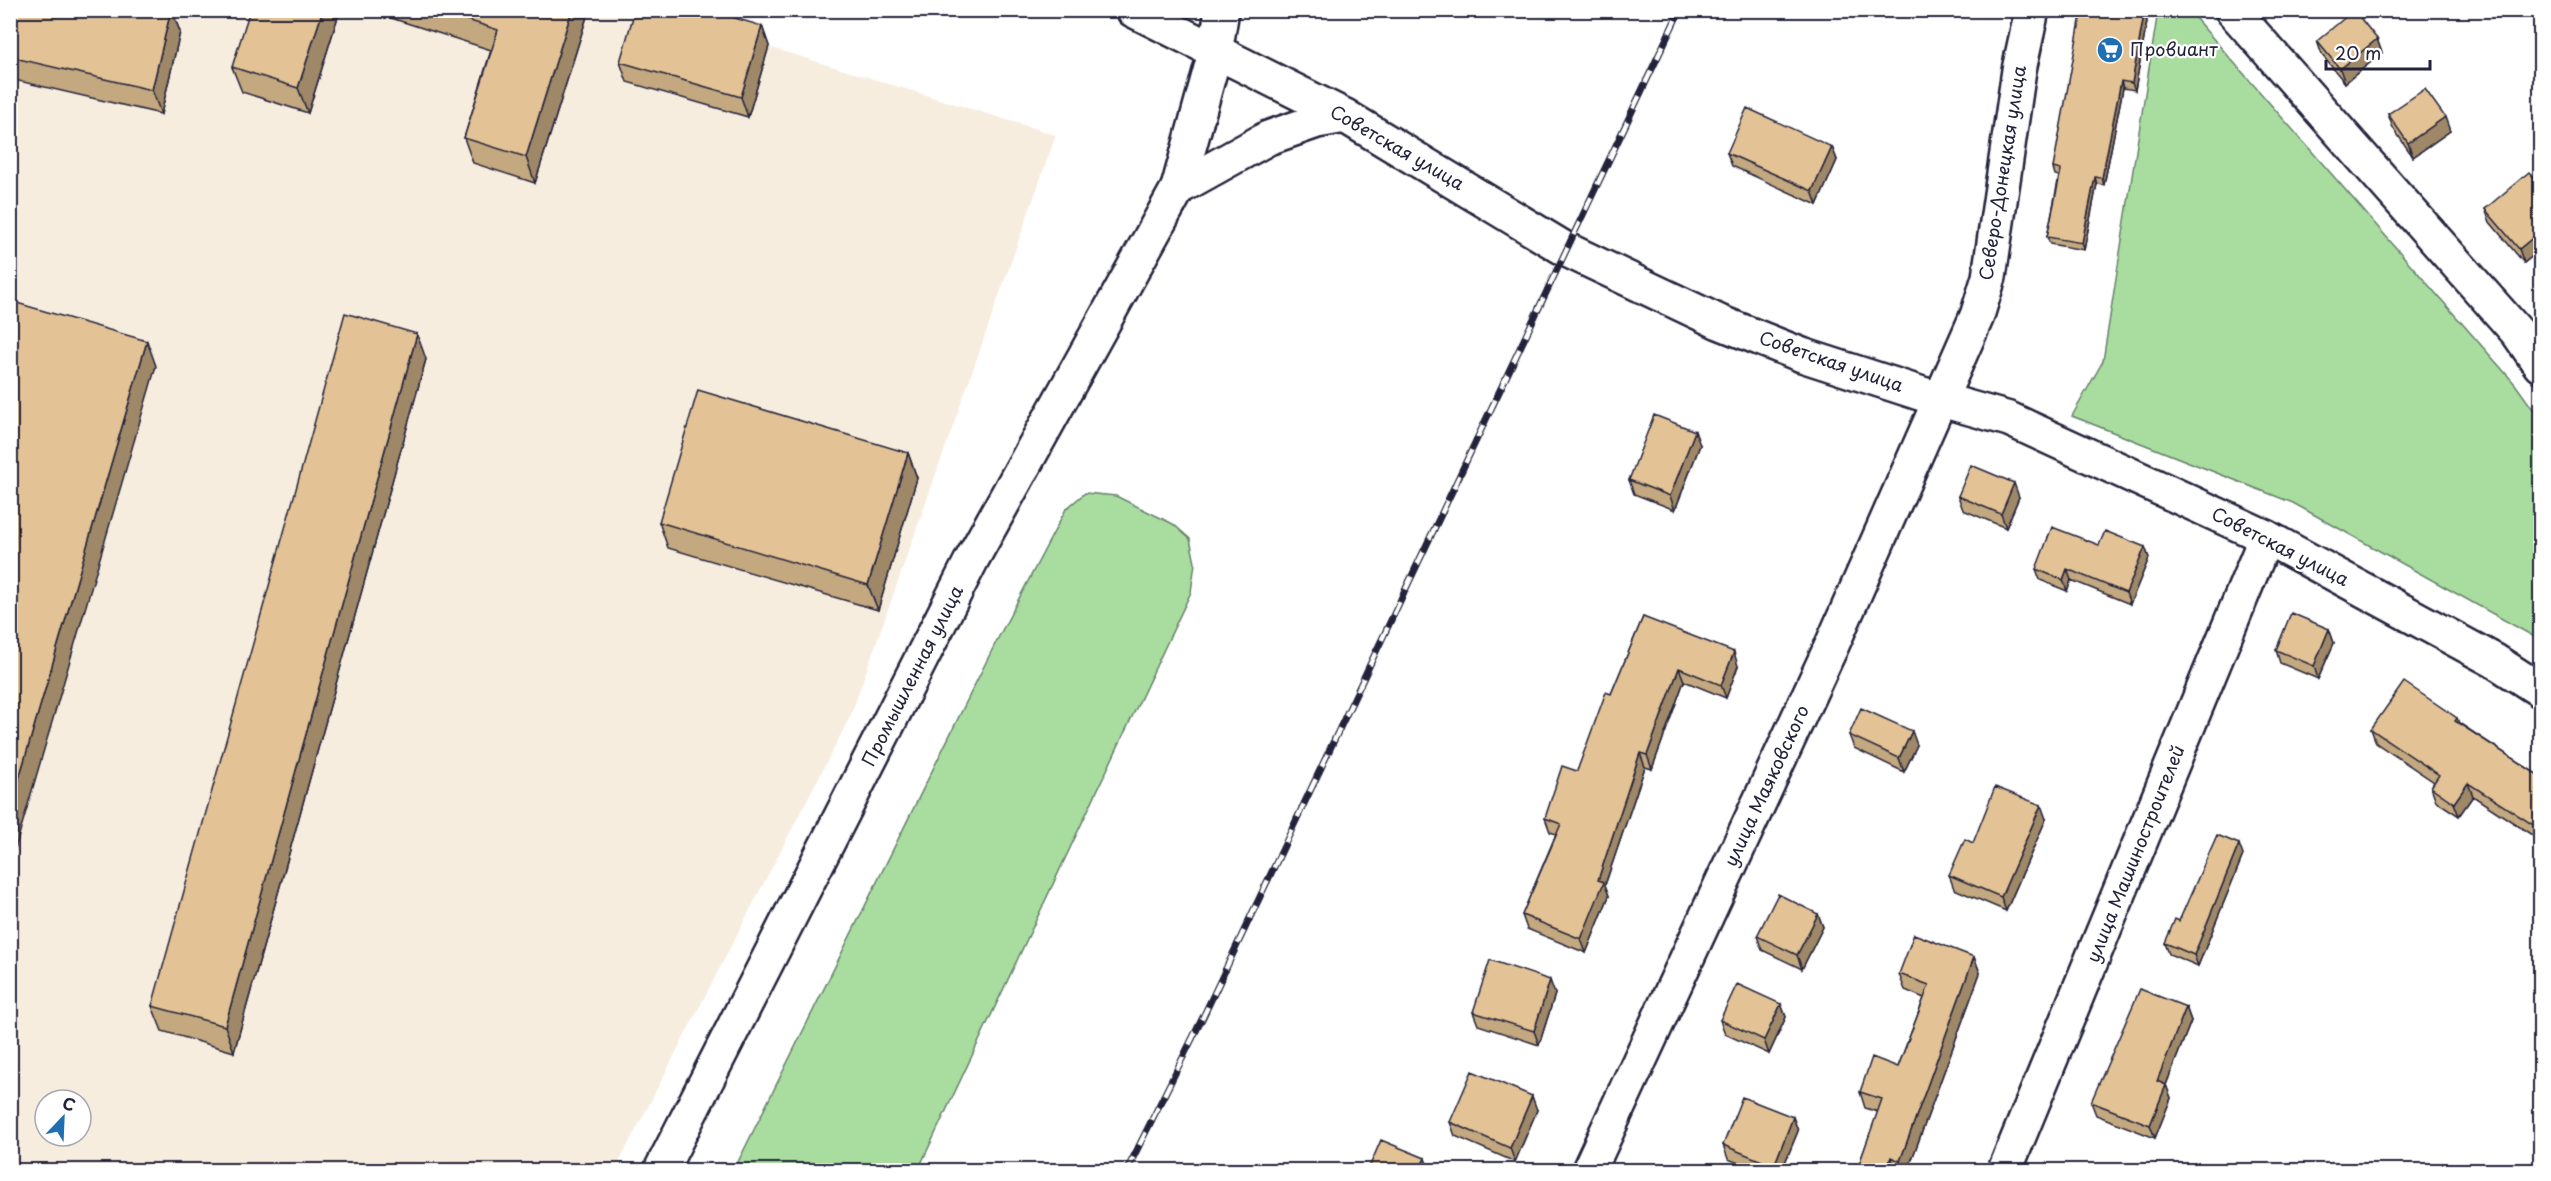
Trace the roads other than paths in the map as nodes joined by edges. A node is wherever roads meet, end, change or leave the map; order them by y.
1 (1133, 10) edge
2 (1222, 10) edge
3 (2032, 10) edge
4 (2232, 10) edge
5 (1215, 53) junction
6 (1345, 116) junction
7 (1178, 188) junction
8 (2529, 325) edge
9 (2541, 365) edge
10 (1938, 399) junction
11 (2266, 537) junction
12 (2541, 690) edge
13 (661, 1170) edge
14 (1590, 1170) edge
15 (2005, 1170) edge

1 - 5 main road, Советская улица
2 - 5 main road, Промышленная улица
3 - 10 main road, Северо-Донецкая улица
4 - 8 main road
5 - 6 main road, Советская улица
5 - 7 main road, Промышленная улица
6 - 7 main road
6 - 10 main road, Советская улица
7 - 13 main road, Промышленная улица
8 - 9 main road
10 - 11 main road, Советская улица
10 - 14 main road, улица Маяковского
11 - 12 main road, Советская улица
11 - 15 main road, улица Машиностроителей

